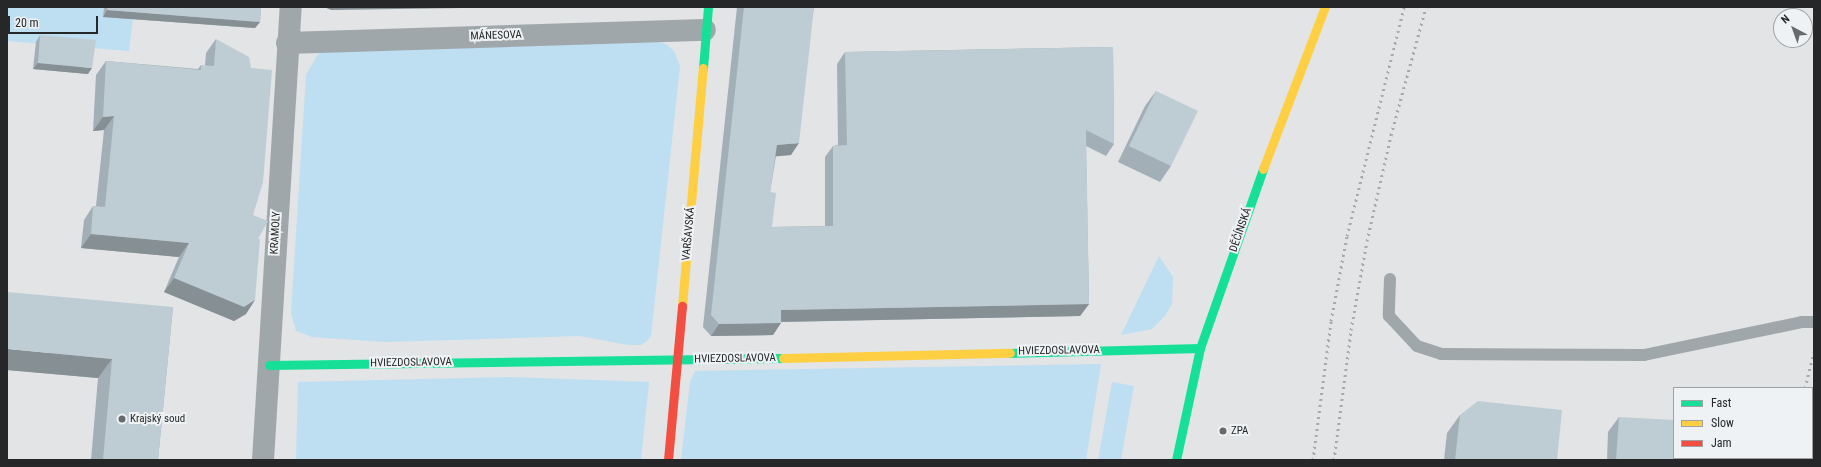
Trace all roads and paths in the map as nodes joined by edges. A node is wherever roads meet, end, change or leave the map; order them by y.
1 (291, 7) edge
2 (708, 7) edge
3 (1325, 7) edge
4 (706, 30) junction
5 (287, 43) junction
6 (1390, 279) dead end
7 (1814, 322) edge
8 (1200, 348) junction
9 (678, 361) junction
10 (269, 365) junction
11 (262, 460) edge
12 (668, 460) edge
13 (1176, 460) edge

1 - 5 street, KRAMOLY
2 - 4 street, VARŠAVSKÁ
3 - 8 street, DĚČÍNSKÁ
4 - 5 street, MÁNESOVA
4 - 9 street, VARŠAVSKÁ
5 - 10 street, KRAMOLY
6 - 7 lane
8 - 9 street, HVIEZDOSLAVOVA
8 - 13 street, DĚČÍNSKÁ
9 - 10 street, HVIEZDOSLAVOVA
9 - 12 street, VARŠAVSKÁ
10 - 11 street, KRAMOLY

